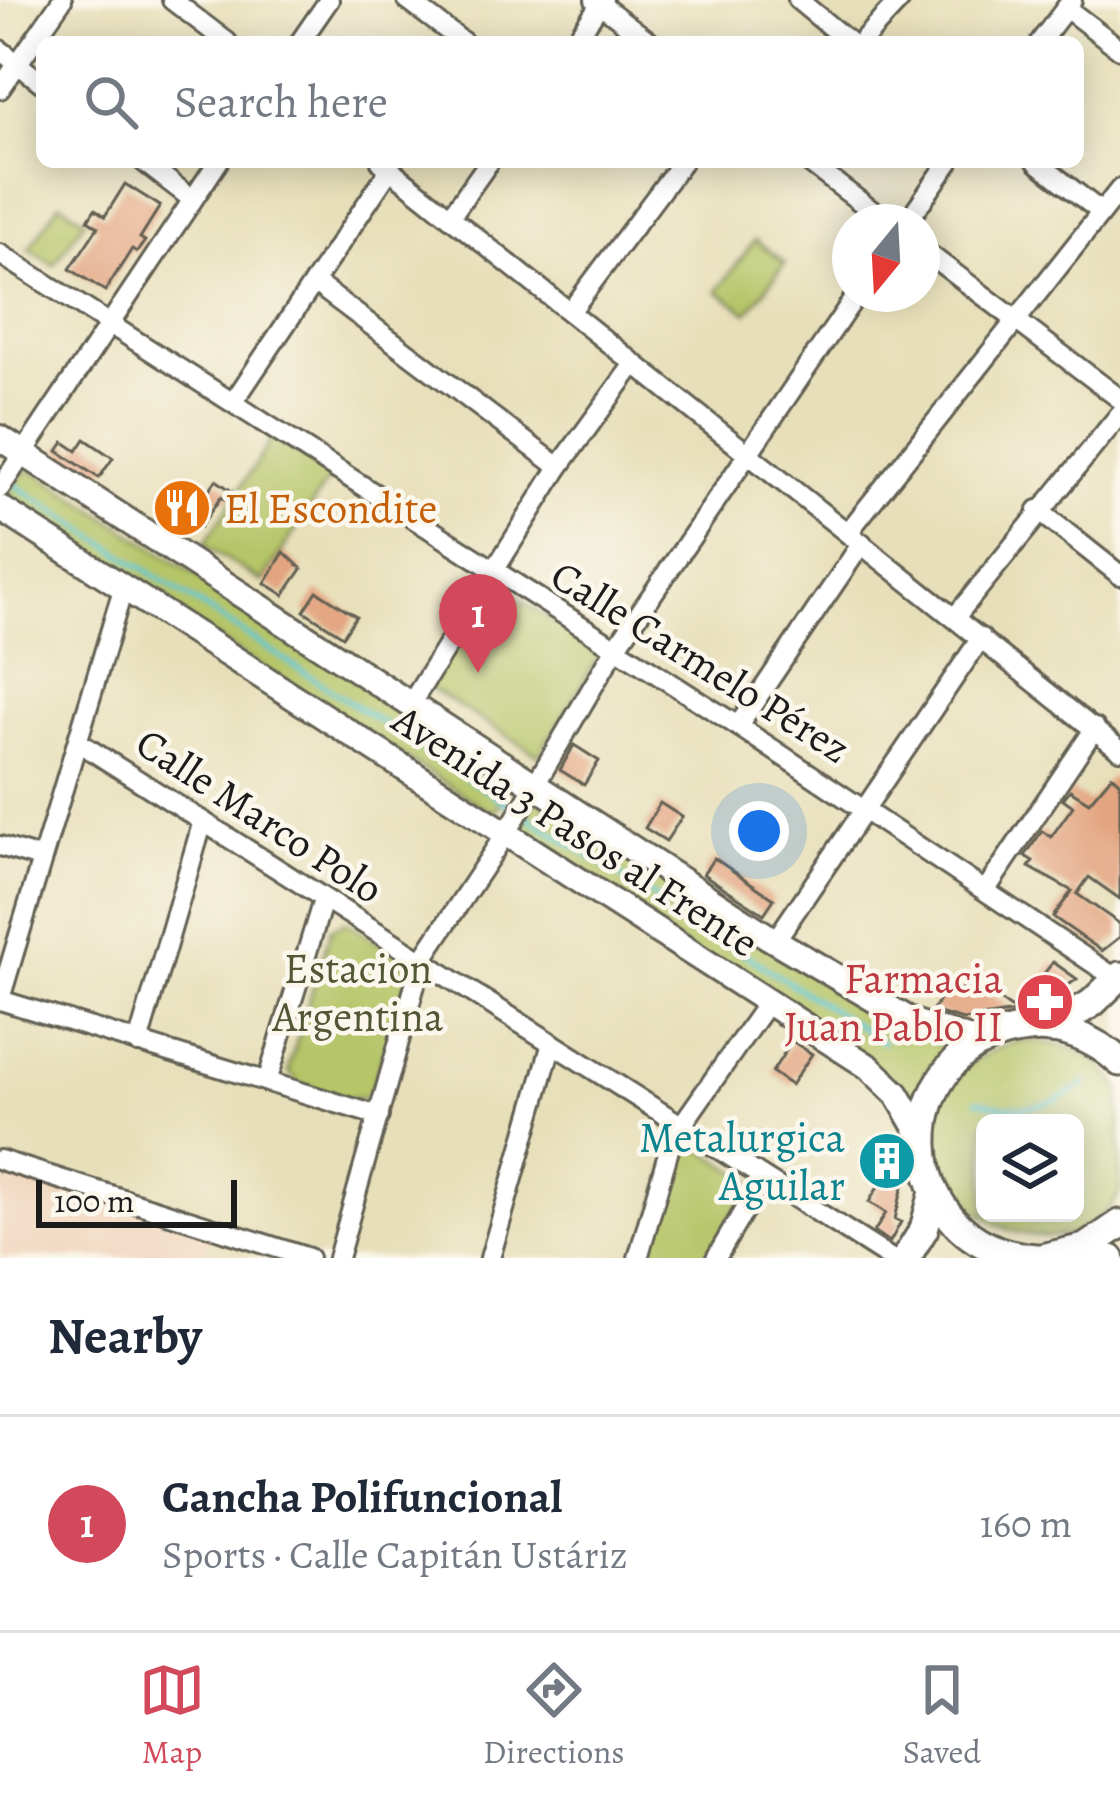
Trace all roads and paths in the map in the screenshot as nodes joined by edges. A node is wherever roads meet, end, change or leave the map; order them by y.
1 (62, 0) edge
2 (172, 0) edge
3 (329, 0) edge
4 (407, 0) edge
5 (798, 0) edge
6 (900, 0) edge
7 (599, 1) edge
8 (1069, 4) edge
9 (38, 36) edge
10 (219, 36) edge
11 (304, 36) edge
12 (455, 36) edge
13 (578, 36) edge
14 (643, 36) edge
15 (842, 36) edge
16 (867, 36) edge
17 (1045, 36) edge
18 (36, 38) edge
19 (1120, 49) edge
20 (0, 50) edge
21 (18, 65) junction
22 (36, 78) edge
23 (0, 89) edge
24 (152, 168) edge
25 (214, 168) edge
26 (385, 168) edge
27 (389, 168) edge
28 (486, 168) edge
29 (678, 168) edge
30 (816, 168) edge
31 (945, 168) edge
32 (1045, 168) edge
33 (1120, 189) edge
34 (192, 199) junction
35 (863, 204) edge
36 (920, 204) edge
37 (1101, 212) junction
38 (450, 217) junction
39 (0, 254) edge
40 (940, 263) edge
41 (314, 282) junction
42 (570, 312) junction
43 (845, 312) edge
44 (1013, 318) junction
45 (112, 324) junction
46 (634, 364) junction
47 (1120, 399) edge
48 (235, 401) junction
49 (1120, 414) edge
50 (0, 438) edge
51 (746, 454) junction
52 (18, 460) junction
53 (559, 467) junction
54 (0, 488) edge
55 (0, 508) edge
56 (1038, 510) junction
57 (855, 537) junction
58 (493, 572) junction
59 (1120, 575) edge
60 (124, 586) junction
61 (956, 616) junction
62 (981, 638) junction
63 (615, 649) junction
64 (410, 705) junction
65 (738, 726) junction
66 (1095, 728) junction
67 (78, 742) junction
68 (1120, 750) edge
69 (532, 791) junction
70 (866, 809) junction
71 (202, 821) junction
72 (510, 828) junction
73 (0, 846) edge
74 (40, 858) junction
75 (987, 888) junction
76 (323, 900) junction
77 (775, 941) junction
78 (422, 960) junction
79 (1119, 978) edge
80 (0, 1000) edge
81 (768, 1001) junction
82 (1050, 1029) junction
83 (138, 1042) junction
84 (551, 1043) junction
85 (980, 1043) junction
86 (1120, 1062) edge
87 (267, 1082) junction
88 (379, 1116) junction
89 (682, 1127) junction
90 (922, 1138) junction
91 (0, 1160) edge
92 (762, 1180) junction
93 (934, 1192) junction
94 (1120, 1224) edge
95 (1047, 1257) edge
96 (309, 1258) edge
97 (338, 1258) edge
98 (490, 1258) edge
99 (638, 1258) edge
100 (716, 1258) edge
101 (890, 1258) edge
102 (906, 1258) edge
103 (1112, 1258) edge

1 - 9 street
2 - 10 street
3 - 11 street
4 - 12 street
5 - 15 street
6 - 16 street
7 - 13 street
7 - 14 street
8 - 17 street
8 - 19 street
18 - 21 street
20 - 21 street
21 - 22 street
21 - 23 street
24 - 34 street
25 - 34 street
26 - 41 street
27 - 38 street
28 - 38 street
29 - 42 street
30 - 35 street
31 - 36 street
32 - 37 street
33 - 37 street
34 - 45 street
37 - 44 street
38 - 42 street
39 - 45 street, Calle Carmelo Pérez
40 - 44 street
41 - 48 street
41 - 53 street
42 - 46 street
43 - 51 street
44 - 47 street
44 - 57 street
45 - 48 street, Calle Carmelo Pérez
45 - 52 street
46 - 51 street
46 - 53 street
48 - 58 street, Calle Carmelo Pérez
49 - 56 street
50 - 52 main road, Avenida 3 Pasos al Frente
51 - 57 street
51 - 63 street
52 - 54 street
52 - 64 main road, Avenida 3 Pasos al Frente
53 - 58 street
55 - 60 main road
56 - 59 street
56 - 61 street
57 - 61 street
57 - 65 street
58 - 63 street, Calle Carmelo Pérez
58 - 64 street
60 - 67 street
60 - 72 main road, Avenida 3 Pasos al Frente
61 - 62 street
62 - 66 street
62 - 70 street
63 - 65 street, Calle Carmelo Pérez
63 - 69 street
64 - 69 main road, Avenida 3 Pasos al Frente
65 - 70 street, Calle Carmelo Pérez
66 - 68 street
66 - 75 street
67 - 71 street, Calle Marco Polo
67 - 74 street
69 - 72 street
69 - 77 main road, Avenida 3 Pasos al Frente
70 - 75 street, Calle Carmelo Pérez
70 - 77 street
71 - 76 street, Calle Marco Polo
71 - 83 street
72 - 78 street
72 - 81 main road, Avenida 3 Pasos al Frente
73 - 74 street
74 - 80 street
75 - 79 street, Calle Carmelo Pérez
76 - 78 street, Calle Marco Polo
76 - 87 street
77 - 85 main road, Avenida 3 Pasos al Frente
78 - 84 street, Calle Marco Polo
78 - 88 street
79 - 82 highway
80 - 83 street
81 - 89 street
81 - 90 main road, Avenida 3 Pasos al Frente
82 - 85 highway
82 - 86 highway
83 - 87 street
84 - 89 street, Calle Marco Polo
84 - 98 street
85 - 90 highway
87 - 88 street
88 - 97 street
89 - 92 street, Calle Marco Polo
89 - 99 street
90 - 93 highway
91 - 96 street
92 - 100 street
92 - 101 street, Calle Marco Polo
93 - 95 highway
93 - 102 highway
94 - 95 highway
95 - 103 main road

